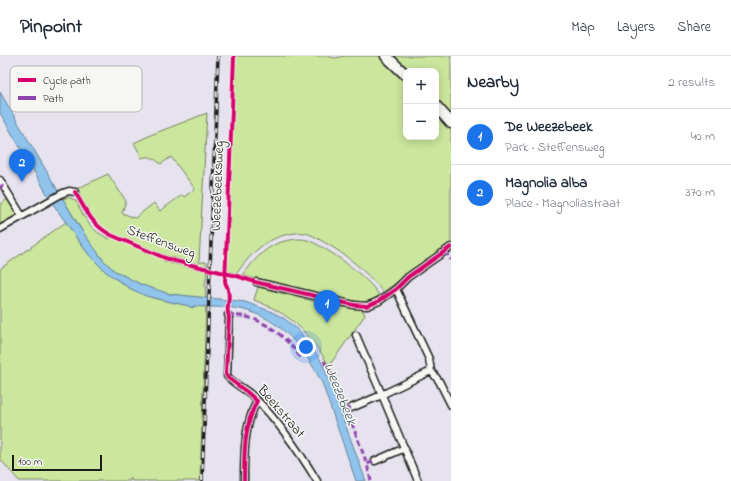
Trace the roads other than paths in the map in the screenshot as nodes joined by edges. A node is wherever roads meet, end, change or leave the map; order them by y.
1 (386, 56) edge
2 (403, 73) edge
3 (439, 109) edge
4 (451, 123) edge
5 (0, 180) edge
6 (75, 192) dead end
7 (22, 216) junction
8 (0, 229) edge
9 (451, 247) edge
10 (256, 282) dead end
11 (396, 289) junction
12 (228, 315) dead end
13 (356, 335) dead end
14 (431, 371) junction
15 (382, 395) junction
16 (257, 401) junction
17 (451, 405) edge
18 (351, 408) dead end
19 (404, 448) junction
20 (374, 461) dead end
21 (244, 481) edge
22 (318, 481) edge
23 (418, 481) edge

1 - 2 main road
3 - 4 main road
5 - 7 street
6 - 7 street
7 - 8 street
9 - 11 street
10 - 11 street
11 - 14 street
12 - 16 street, Beekstraat
13 - 15 street
14 - 15 street
14 - 17 street
15 - 18 street
15 - 19 street
16 - 21 street
16 - 22 street, Beekstraat
19 - 20 street
19 - 23 street

